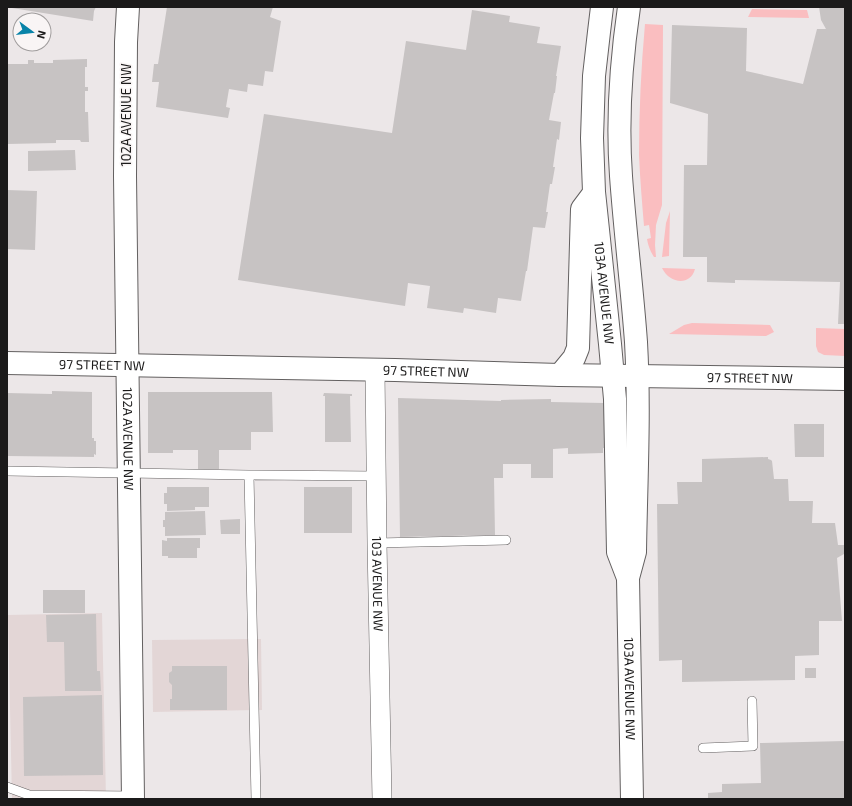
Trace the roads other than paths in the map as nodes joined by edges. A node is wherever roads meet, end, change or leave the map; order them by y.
1 (128, 7) edge
2 (602, 7) edge
3 (629, 7) edge
4 (594, 192) junction
5 (7, 362) edge
6 (128, 365) junction
7 (375, 370) junction
8 (560, 375) junction
9 (613, 375) junction
10 (638, 376) junction
11 (845, 379) edge
12 (7, 471) edge
13 (129, 473) junction
14 (249, 475) junction
15 (376, 476) junction
16 (506, 540) dead end
17 (377, 543) junction
18 (628, 578) junction
19 (752, 701) dead end
20 (703, 748) dead end
21 (7, 787) edge
22 (133, 798) edge
23 (256, 799) edge
24 (382, 799) edge
25 (632, 799) edge

1 - 6 main road, 102A AVENUE NW
2 - 4 main road, 103A AVENUE NW
3 - 10 main road, 103A AVENUE NW
4 - 8 main road
4 - 9 main road, 103A AVENUE NW
5 - 6 main road, 97 STREET NW
6 - 7 main road, 97 STREET NW
6 - 13 main road, 102A AVENUE NW
7 - 8 main road, 97 STREET NW
7 - 15 street, 103 AVENUE NW
8 - 9 main road, 97 STREET NW
9 - 10 main road, 97 STREET NW
9 - 18 main road, 103A AVENUE NW
10 - 11 main road, 97 STREET NW
10 - 18 main road, 103A AVENUE NW
12 - 13 lane
13 - 14 lane
13 - 22 main road, 102A AVENUE NW
14 - 15 lane
14 - 23 lane
15 - 17 street, 103 AVENUE NW
16 - 17 lane
17 - 24 street, 103 AVENUE NW
18 - 25 main road, 103A AVENUE NW
19 - 20 lane
21 - 22 lane

